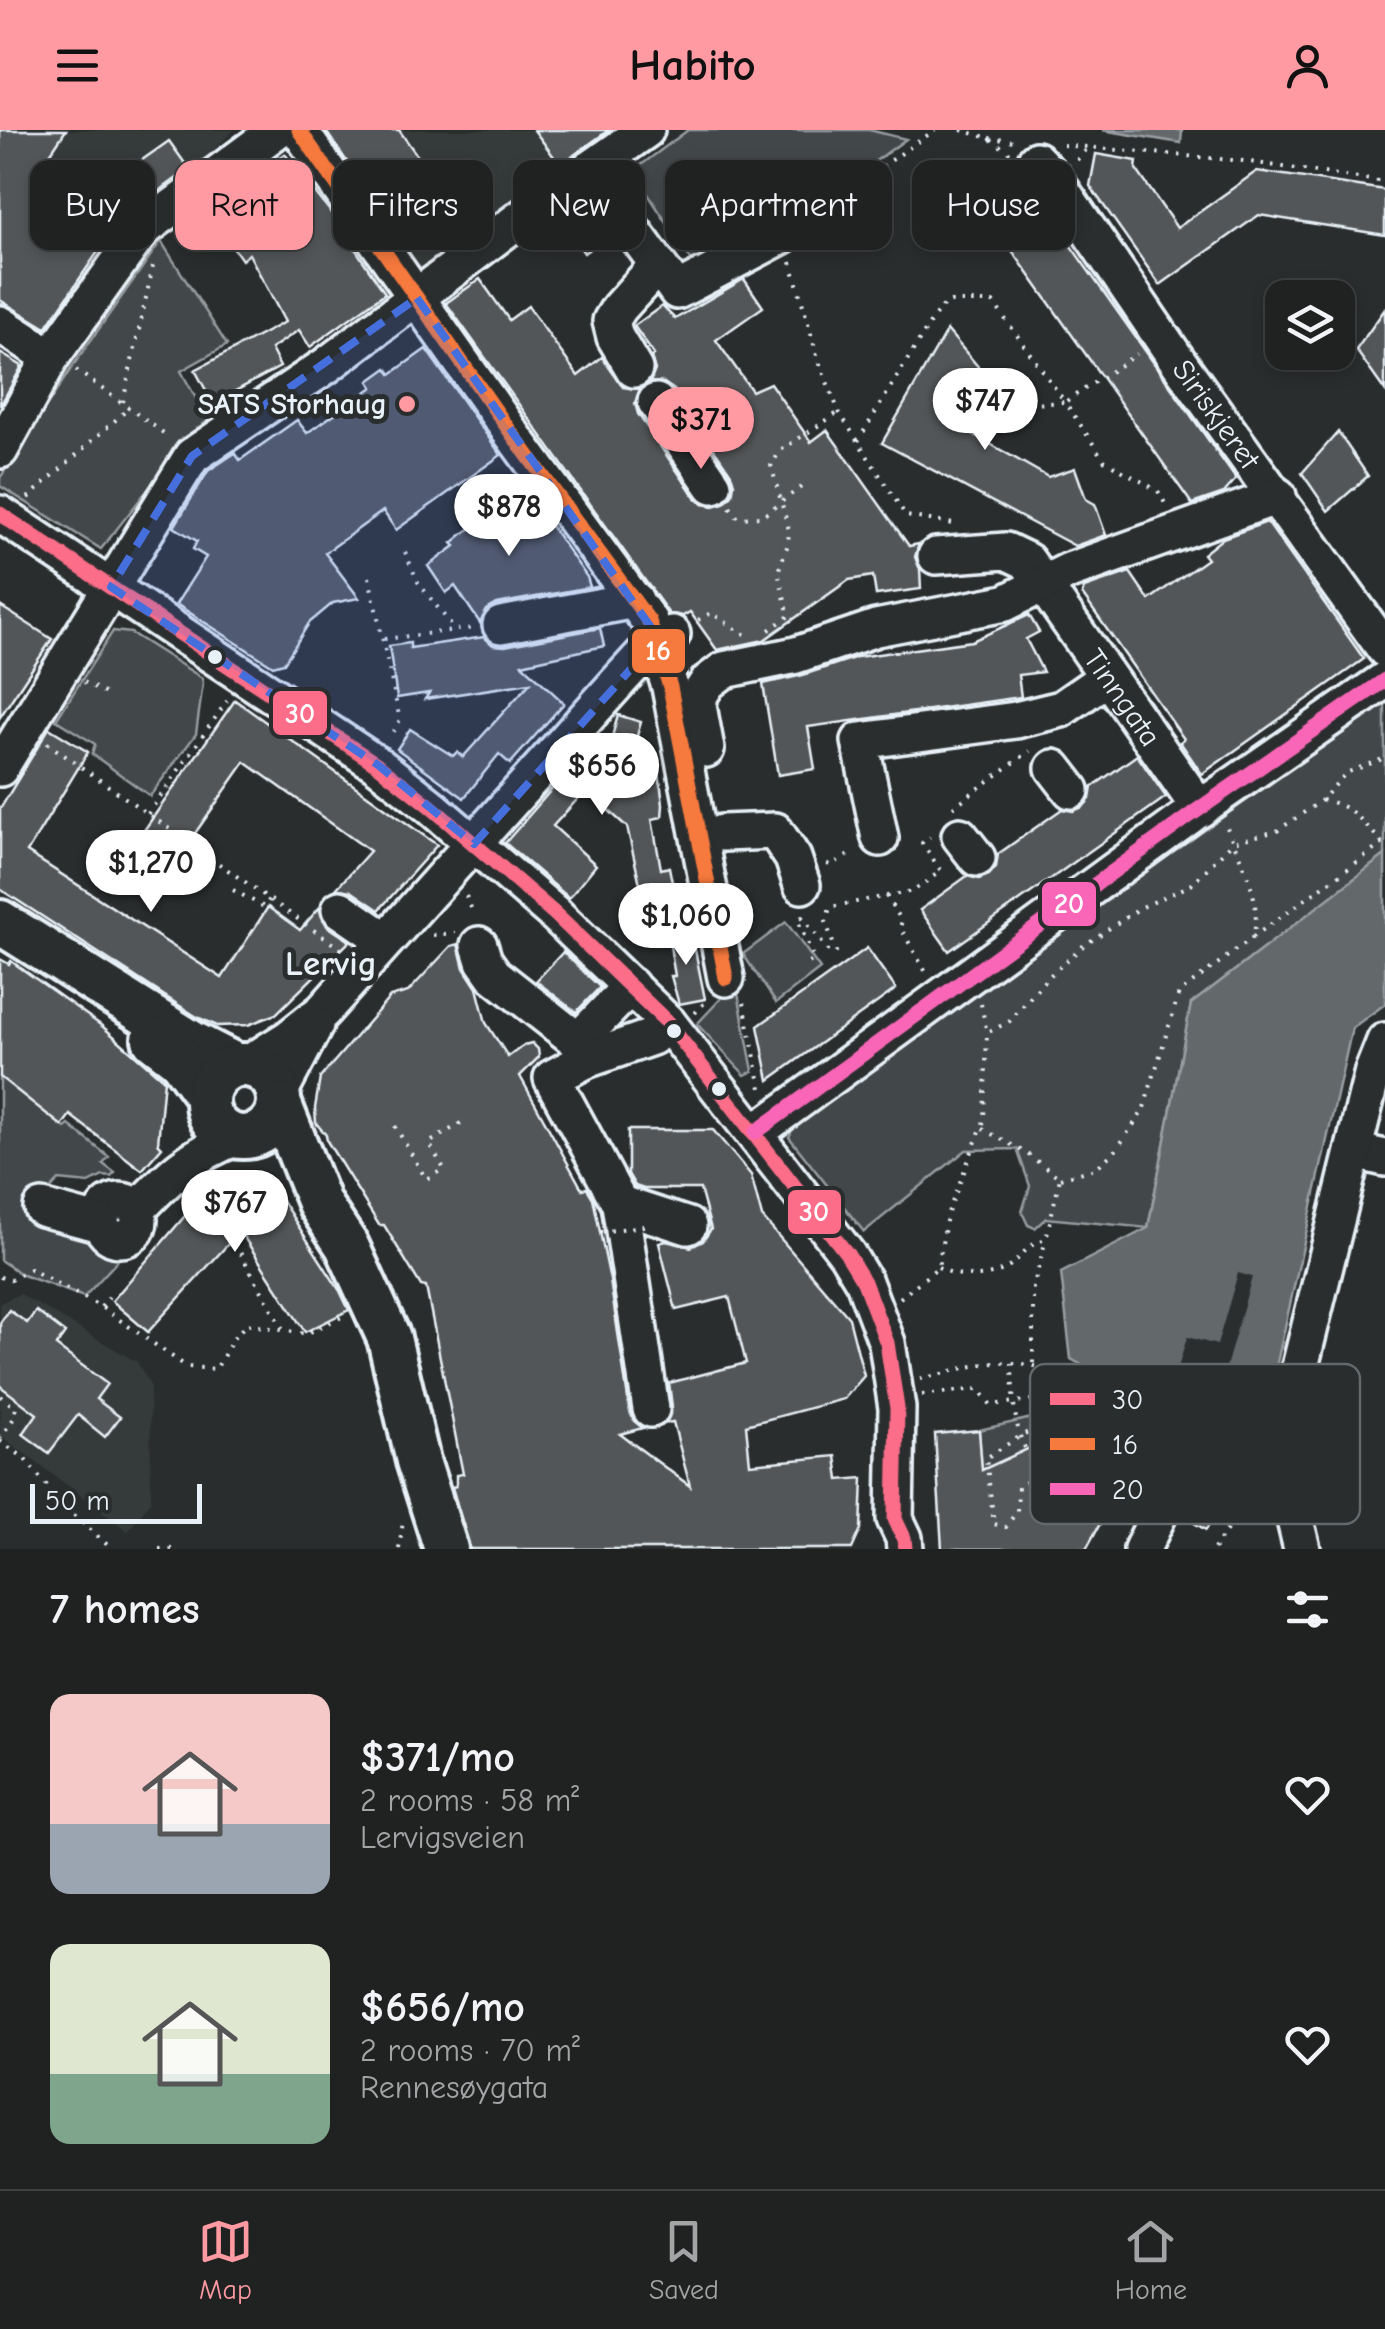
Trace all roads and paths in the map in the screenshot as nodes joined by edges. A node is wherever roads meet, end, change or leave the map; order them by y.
1 (277, 130) edge
2 (299, 130) edge
3 (646, 130) edge
4 (935, 130) edge
5 (961, 130) edge
6 (988, 138) junction
7 (1055, 155) junction
8 (603, 160) edge
9 (892, 160) edge
10 (1385, 182) edge
11 (155, 220) edge
12 (513, 226) edge
13 (155, 238) edge
14 (645, 248) edge
15 (128, 250) edge
16 (754, 250) edge
17 (787, 250) edge
18 (658, 266) junction
19 (416, 298) junction
20 (0, 324) edge
21 (1140, 352) dead end
22 (52, 357) junction
23 (634, 369) dead end
24 (123, 402) junction
25 (656, 402) dead end
26 (1065, 402) junction
27 (129, 408) junction
28 (956, 409) dead end
29 (840, 412) junction
30 (858, 441) junction
31 (0, 450) edge
32 (192, 456) junction
33 (804, 485) dead end
34 (713, 486) joint
35 (1158, 491) dead end
36 (1278, 496) junction
37 (780, 506) junction
38 (5, 517) edge
39 (956, 525) dead end
40 (404, 552) dead end
41 (936, 556) dead end
42 (368, 577) dead end
43 (1044, 585) junction
44 (111, 587) junction
45 (635, 600) junction
46 (501, 625) joint
47 (455, 630) junction
48 (665, 637) junction
49 (384, 640) junction
50 (1385, 648) edge
51 (75, 677) dead end
52 (1108, 677) junction
53 (1385, 680) edge
54 (233, 693) dead end
55 (106, 694) dead end
56 (38, 737) dead end
57 (384, 744) dead end
58 (1385, 758) edge
59 (0, 768) edge
60 (1053, 768) dead end
61 (1322, 800) junction
62 (1200, 809) junction
63 (148, 814) junction
64 (722, 833) junction
65 (880, 838) joint
66 (1234, 842) junction
67 (1384, 843) edge
68 (474, 844) junction
69 (797, 871) joint
70 (233, 890) dead end
71 (886, 896) junction
72 (270, 899) junction
73 (712, 900) junction
74 (340, 910) dead end
75 (0, 922) edge
76 (0, 936) edge
77 (1254, 936) junction
78 (385, 940) junction
79 (480, 946) dead end
80 (350, 956) dead end
81 (810, 963) dead end
82 (726, 978) junction
83 (632, 986) junction
84 (942, 996) junction
85 (323, 1011) junction
86 (678, 1022) junction
87 (1385, 1041) edge
88 (582, 1050) junction
89 (224, 1083) junction
90 (761, 1088) dead end
91 (279, 1099) junction
92 (464, 1121) dead end
93 (395, 1126) dead end
94 (981, 1128) junction
95 (756, 1132) junction
96 (243, 1137) junction
97 (1369, 1154) edge
98 (179, 1178) junction
99 (1060, 1178) junction
100 (320, 1205) junction
101 (42, 1208) dead end
102 (610, 1218) junction
103 (650, 1226) dead end
104 (688, 1226) dead end
105 (1046, 1239) junction
106 (938, 1267) junction
107 (0, 1277) edge
108 (110, 1296) dead end
109 (896, 1301) dead end
110 (101, 1307) junction
111 (355, 1311) dead end
112 (284, 1331) junction
113 (1012, 1363) junction
114 (1033, 1364) joint
115 (1302, 1364) edge
116 (916, 1380) dead end
117 (0, 1396) edge
118 (917, 1396) dead end
119 (1030, 1400) edge
120 (1013, 1402) junction
121 (651, 1409) dead end
122 (1030, 1432) edge
123 (1022, 1435) junction
124 (0, 1439) edge
125 (418, 1460) junction
126 (1030, 1460) edge
127 (1030, 1480) edge
128 (1154, 1524) edge
129 (1230, 1524) edge
130 (1296, 1524) edge
131 (408, 1535) edge
132 (893, 1539) edge
133 (112, 1549) edge
134 (159, 1549) edge
135 (174, 1549) edge
136 (400, 1549) edge
137 (446, 1549) edge
138 (1142, 1549) edge
139 (1214, 1549) edge
140 (1302, 1549) edge

1 - 11 street
2 - 19 street
3 - 8 street
4 - 9 path
5 - 6 path
6 - 7 path
6 - 7 path
7 - 10 path
7 - 36 street, Siriskjeret
12 - 19 street
13 - 24 path
14 - 18 street
15 - 22 street
16 - 18 street
17 - 29 path
18 - 23 street
19 - 32 street
19 - 45 street
20 - 22 street
21 - 26 path
22 - 24 path
22 - 31 street
24 - 27 path
25 - 34 street
26 - 28 path
26 - 30 path
26 - 35 path
27 - 32 path
27 - 38 path
29 - 30 path
29 - 37 path
30 - 39 path
32 - 44 street
33 - 37 path
34 - 37 path
36 - 43 street
36 - 50 street, Siriskjeret
37 - 48 path
38 - 44 street
40 - 47 path
41 - 43 street, Tinngata
42 - 49 path
43 - 52 street, Tinngata
43 - 64 street
44 - 59 street
44 - 68 street
45 - 46 street
45 - 48 street
46 - 47 path
47 - 49 path
48 - 68 street
48 - 73 street
49 - 57 path
51 - 55 path
52 - 62 street, Tinngata
52 - 65 street
53 - 62 street
54 - 63 path
56 - 63 path
58 - 61 path
60 - 71 path
61 - 66 path
61 - 67 path
62 - 66 path
62 - 84 street
63 - 72 path
64 - 69 street
64 - 73 street
65 - 69 path
66 - 77 path
66 - 94 path
67 - 77 path
68 - 78 street
68 - 83 street
70 - 72 path
71 - 81 path
71 - 84 path
72 - 80 path
73 - 82 street
74 - 78 street
75 - 89 main road
76 - 89 main road
77 - 99 path
78 - 85 street
79 - 88 street
82 - 86 path
82 - 90 path
83 - 86 street
83 - 88 street
84 - 95 street
85 - 89 street
85 - 91 street
86 - 88 street
86 - 95 street
87 - 97 street
88 - 102 street
89 - 91 main road
89 - 96 main road
89 - 98 street
91 - 96 main road
91 - 100 main road
92 - 93 path
94 - 99 path
94 - 106 path
95 - 132 street
96 - 98 street
96 - 100 main road
97 - 115 street
98 - 101 street
98 - 112 path
99 - 105 path
100 - 125 main road
102 - 103 path, bridge
102 - 104 street
102 - 121 street
105 - 106 path
105 - 114 path
106 - 109 path
107 - 110 path
108 - 110 path
110 - 112 path
111 - 112 path
113 - 114 path
113 - 116 path
113 - 120 path
117 - 124 path
118 - 120 path
119 - 120 path
120 - 123 path
122 - 123 path
123 - 126 path
123 - 127 path
124 - 133 path
125 - 131 main road
125 - 137 main road
128 - 138 street
129 - 139 path
130 - 140 street
131 - 136 path
134 - 135 path

